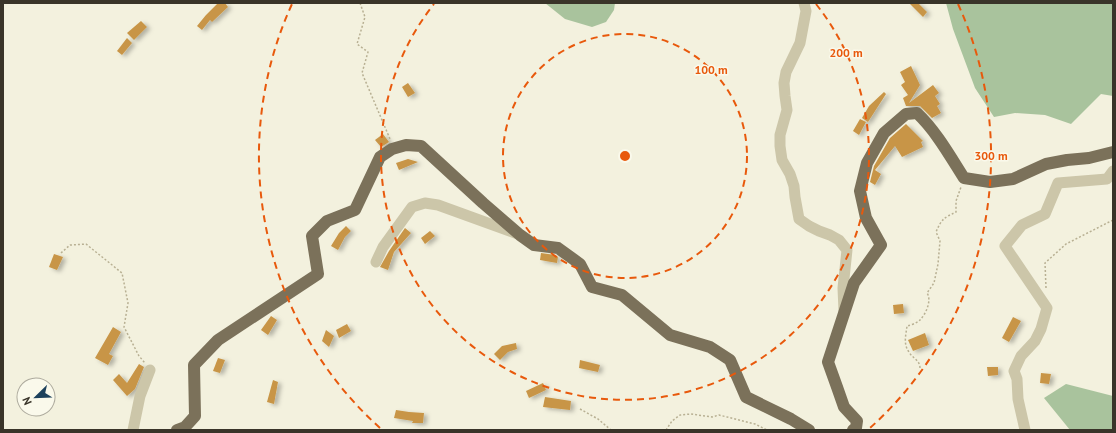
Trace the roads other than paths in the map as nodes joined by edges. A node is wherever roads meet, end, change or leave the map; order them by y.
1 (804, 3) edge
2 (1113, 152) edge
3 (1113, 171) edge
4 (520, 235) junction
5 (376, 262) dead end
6 (844, 314) junction
7 (150, 370) road end
8 (133, 430) edge
9 (177, 430) edge
10 (809, 430) edge
11 (853, 430) edge
12 (1025, 430) edge

1 - 6 street
2 - 6 main road
3 - 12 street
4 - 5 street
4 - 9 main road
4 - 10 main road
6 - 11 main road
7 - 8 street

